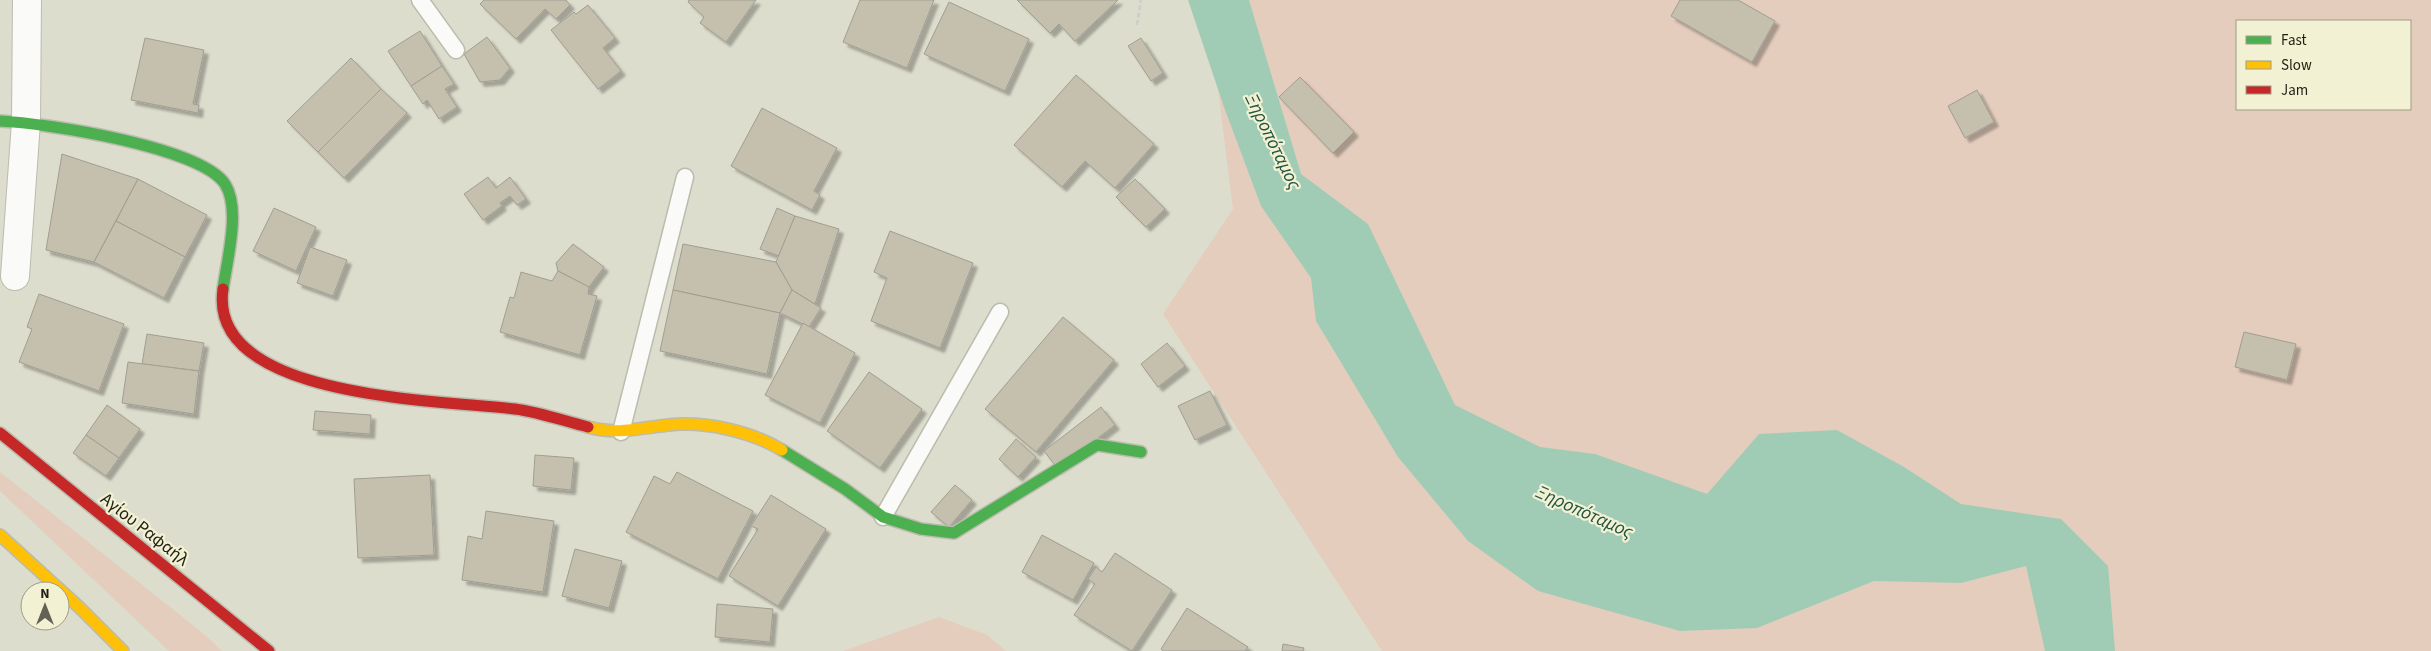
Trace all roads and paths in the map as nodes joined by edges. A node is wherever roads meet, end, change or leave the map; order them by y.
1 (27, 0) edge
2 (420, 0) edge
3 (1141, 0) edge
4 (1137, 25) dead end
5 (456, 50) dead end
6 (13, 121) edge
7 (685, 177) dead end
8 (15, 276) dead end
9 (1000, 312) dead end
10 (621, 432) junction
11 (0, 433) edge
12 (1142, 452) dead end
13 (883, 517) junction
14 (0, 535) edge
15 (123, 651) edge
16 (270, 651) edge

1 - 6 street
2 - 5 lane
3 - 4 path
6 - 8 street
6 - 10 main road
7 - 10 lane
9 - 13 lane
10 - 13 main road
11 - 16 main road, Αγίου Ραφαήλ
12 - 13 main road
14 - 15 main road

